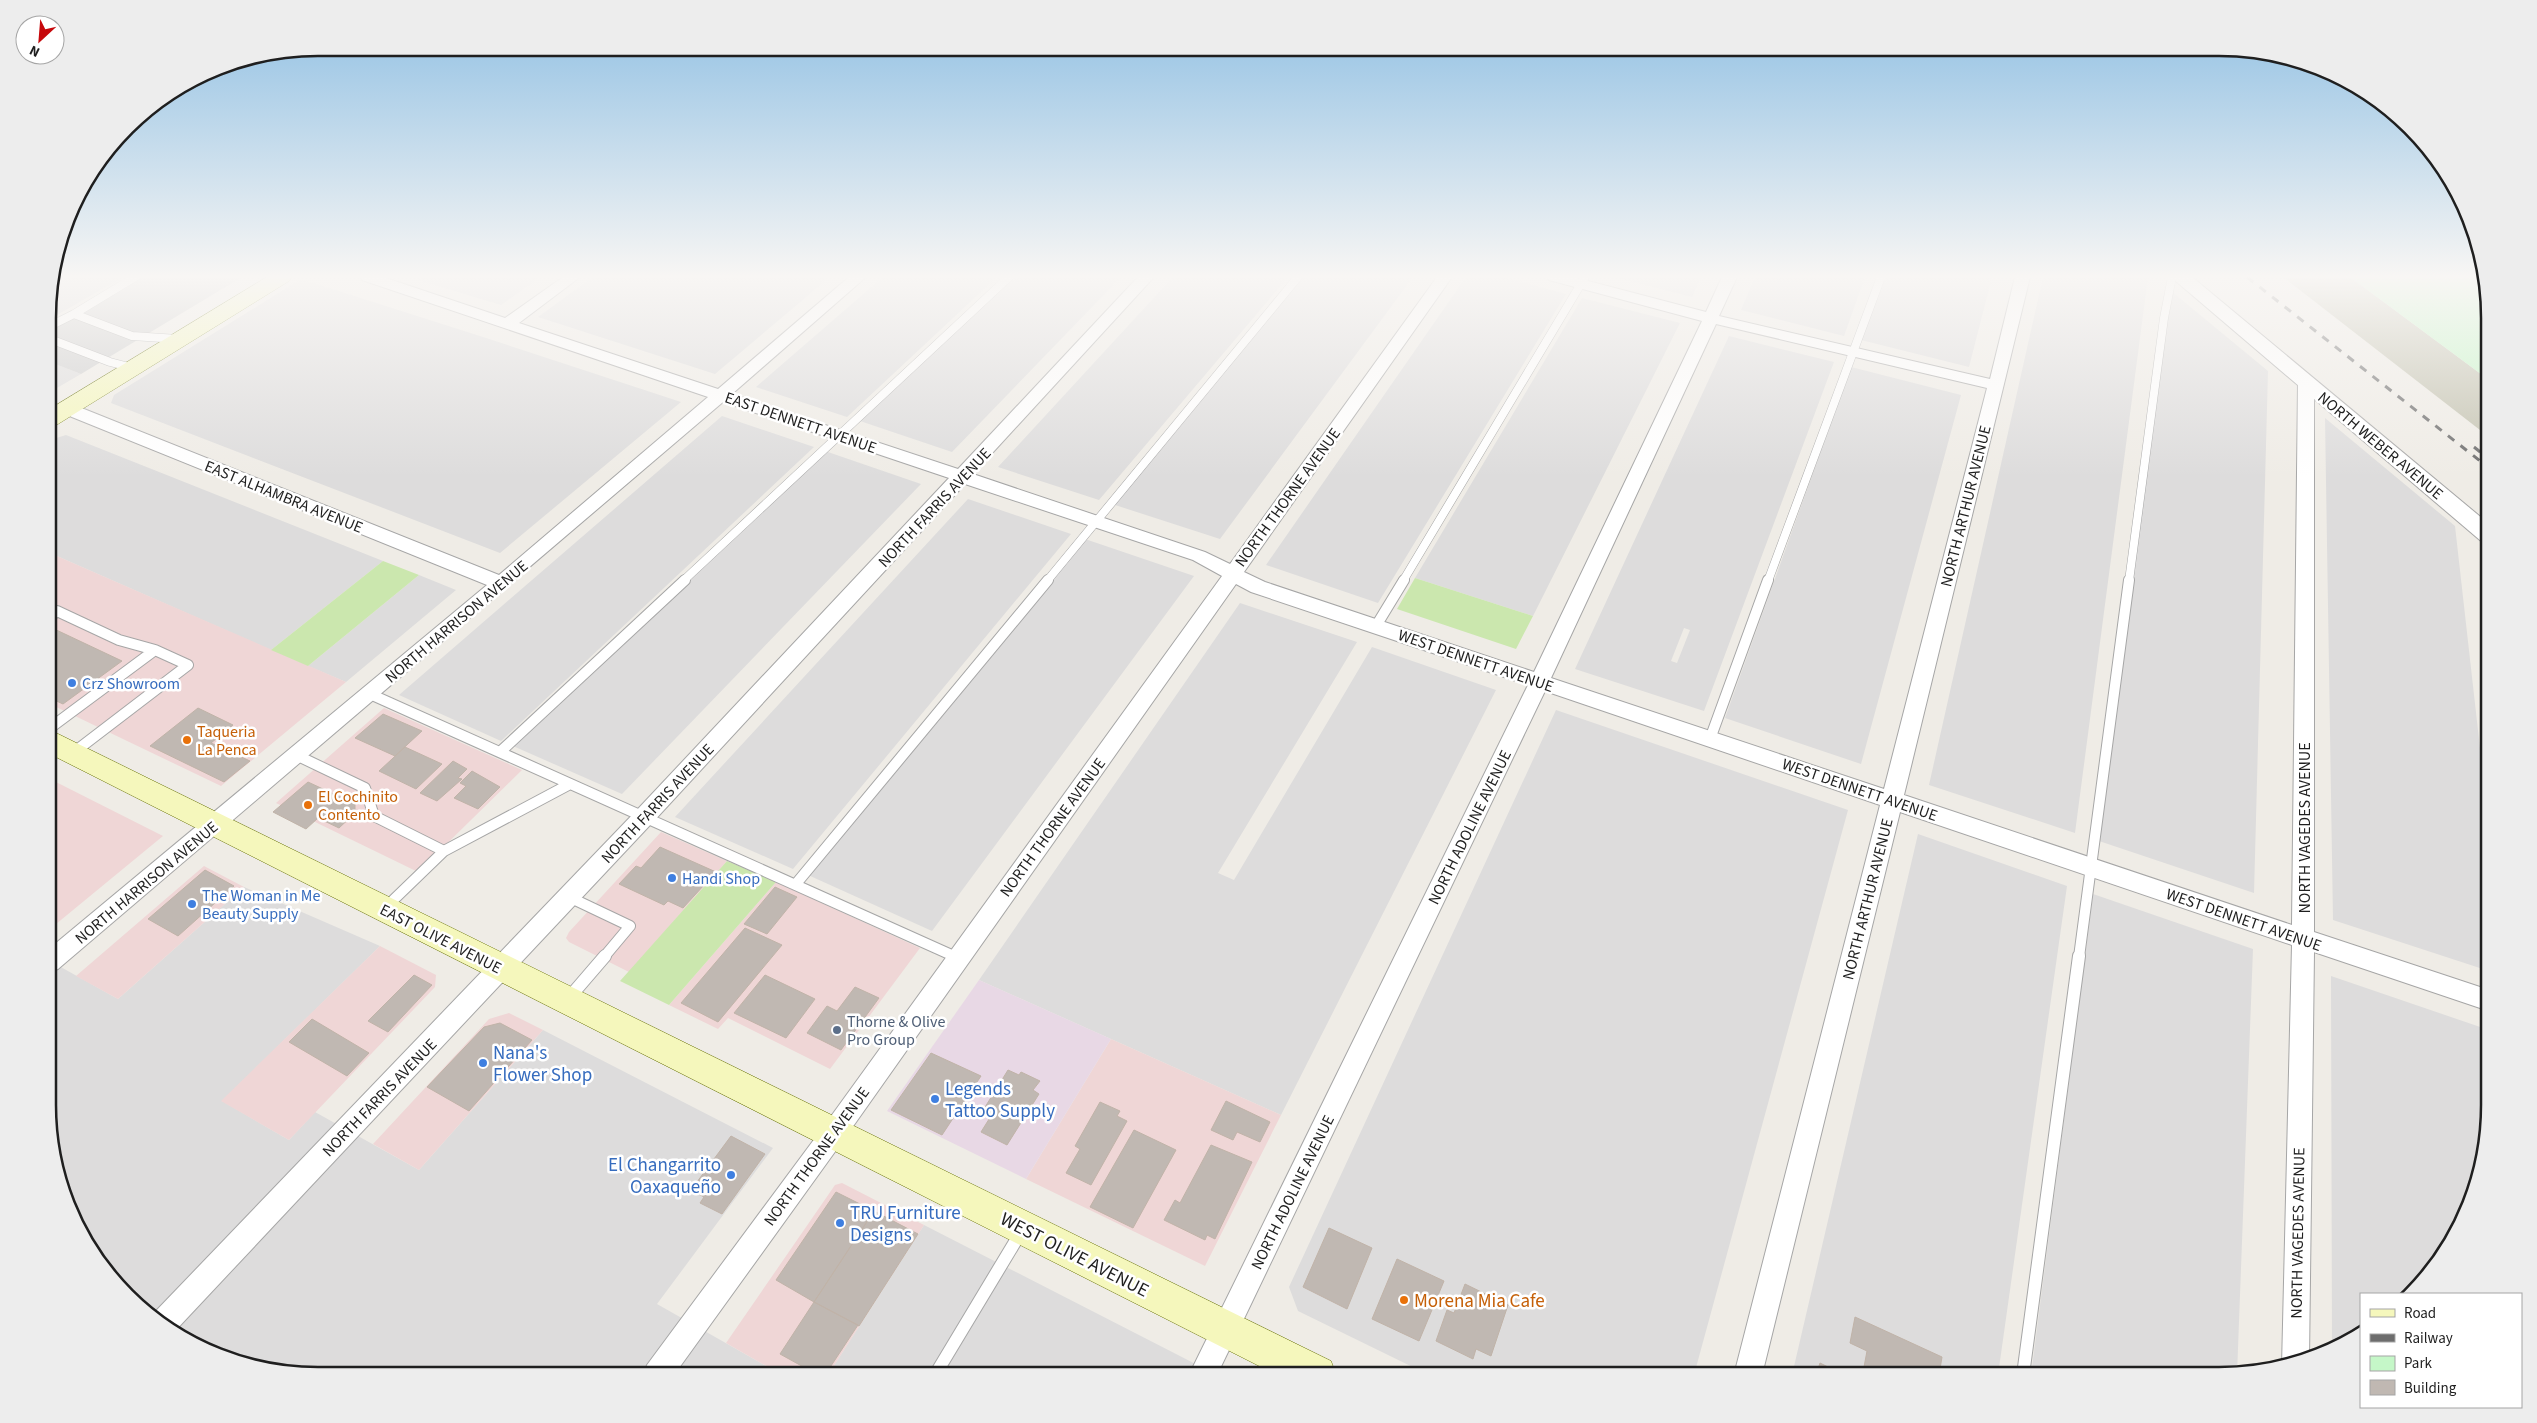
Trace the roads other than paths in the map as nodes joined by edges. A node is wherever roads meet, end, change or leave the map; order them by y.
1 (61, 343) edge
2 (175, 343) edge
3 (569, 343) edge
4 (783, 343) edge
5 (939, 343) edge
6 (1086, 343) edge
7 (1244, 343) edge
8 (1398, 343) edge
9 (1546, 343) edge
10 (1698, 343) edge
11 (1817, 343) edge
12 (1856, 343) edge
13 (2006, 343) edge
14 (2160, 343) edge
15 (2259, 343) edge
16 (1853, 352) junction
17 (134, 368) junction
18 (2306, 382) junction
19 (1996, 385) junction
20 (722, 395) junction
21 (59, 414) edge
22 (840, 435) junction
23 (963, 476) junction
24 (1095, 521) junction
25 (2481, 530) edge
26 (1233, 573) junction
27 (500, 584) junction
28 (56, 612) edge
29 (1376, 626) junction
30 (155, 650) junction
31 (1540, 681) junction
32 (370, 694) junction
33 (56, 724) edge
34 (1710, 739) junction
35 (61, 747) edge
36 (500, 752) junction
37 (296, 756) junction
38 (570, 784) junction
39 (1892, 800) junction
40 (644, 817) junction
41 (216, 823) junction
42 (444, 851) junction
43 (2090, 867) junction
44 (794, 884) junction
45 (569, 897) junction
46 (384, 909) junction
47 (2303, 939) junction
48 (56, 957) edge
49 (958, 958) junction
50 (501, 968) junction
51 (2481, 998) edge
52 (566, 1001) junction
53 (833, 1134) junction
54 (1023, 1228) junction
55 (168, 1319) edge
56 (1225, 1329) junction
57 (2295, 1355) edge
58 (663, 1367) edge
59 (940, 1367) edge
60 (1207, 1367) edge
61 (1301, 1367) edge
62 (1750, 1367) edge
63 (2024, 1367) edge

1 - 17 lane
2 - 17 main road
3 - 20 street, EAST DENNETT AVENUE
4 - 20 street, NORTH HARRISON AVENUE
5 - 22 lane
6 - 23 street, NORTH FARRIS AVENUE
7 - 24 lane
8 - 26 street, NORTH THORNE AVENUE
9 - 29 lane
10 - 31 street, NORTH ADOLINE AVENUE
11 - 16 street
12 - 16 lane
13 - 19 street, NORTH ARTHUR AVENUE
14 - 43 lane
15 - 18 street, NORTH WEBER AVENUE
16 - 19 street
16 - 34 lane
17 - 21 main road
18 - 25 street, NORTH WEBER AVENUE
18 - 47 street, NORTH VAGEDES AVENUE
19 - 39 street, NORTH ARTHUR AVENUE
20 - 22 street, EAST DENNETT AVENUE
20 - 27 street, NORTH HARRISON AVENUE
21 - 27 street, EAST ALHAMBRA AVENUE
22 - 23 street, EAST DENNETT AVENUE
22 - 36 lane
23 - 24 street, EAST DENNETT AVENUE
23 - 40 street, NORTH FARRIS AVENUE
24 - 26 street, EAST DENNETT AVENUE
24 - 44 lane
26 - 29 street, WEST DENNETT AVENUE
26 - 49 street, NORTH THORNE AVENUE
27 - 32 street, NORTH HARRISON AVENUE
28 - 30 lane
29 - 31 street, WEST DENNETT AVENUE
30 - 33 lane
30 - 35 lane
31 - 34 street, WEST DENNETT AVENUE
31 - 56 street, NORTH ADOLINE AVENUE
32 - 36 lane
32 - 37 street, NORTH HARRISON AVENUE
34 - 39 street, WEST DENNETT AVENUE
35 - 41 main road, EAST OLIVE AVENUE
36 - 38 lane
37 - 41 street, NORTH HARRISON AVENUE
37 - 42 lane
38 - 40 lane
38 - 42 lane
39 - 43 street, WEST DENNETT AVENUE
39 - 62 street, NORTH ARTHUR AVENUE
40 - 44 lane
40 - 45 street, NORTH FARRIS AVENUE
41 - 46 main road, EAST OLIVE AVENUE
41 - 48 street, NORTH HARRISON AVENUE
42 - 46 lane
43 - 47 street, WEST DENNETT AVENUE
43 - 63 lane
44 - 49 lane
45 - 50 street, NORTH FARRIS AVENUE
45 - 52 lane
46 - 50 main road, EAST OLIVE AVENUE
47 - 51 street, WEST DENNETT AVENUE
47 - 57 street, NORTH VAGEDES AVENUE
49 - 53 street, NORTH THORNE AVENUE
50 - 52 main road, EAST OLIVE AVENUE
50 - 55 street, NORTH FARRIS AVENUE
52 - 53 main road, EAST OLIVE AVENUE
53 - 54 main road, WEST OLIVE AVENUE
53 - 58 street, NORTH THORNE AVENUE
54 - 56 main road, WEST OLIVE AVENUE
54 - 59 lane
56 - 60 street, NORTH ADOLINE AVENUE
56 - 61 main road, WEST OLIVE AVENUE

